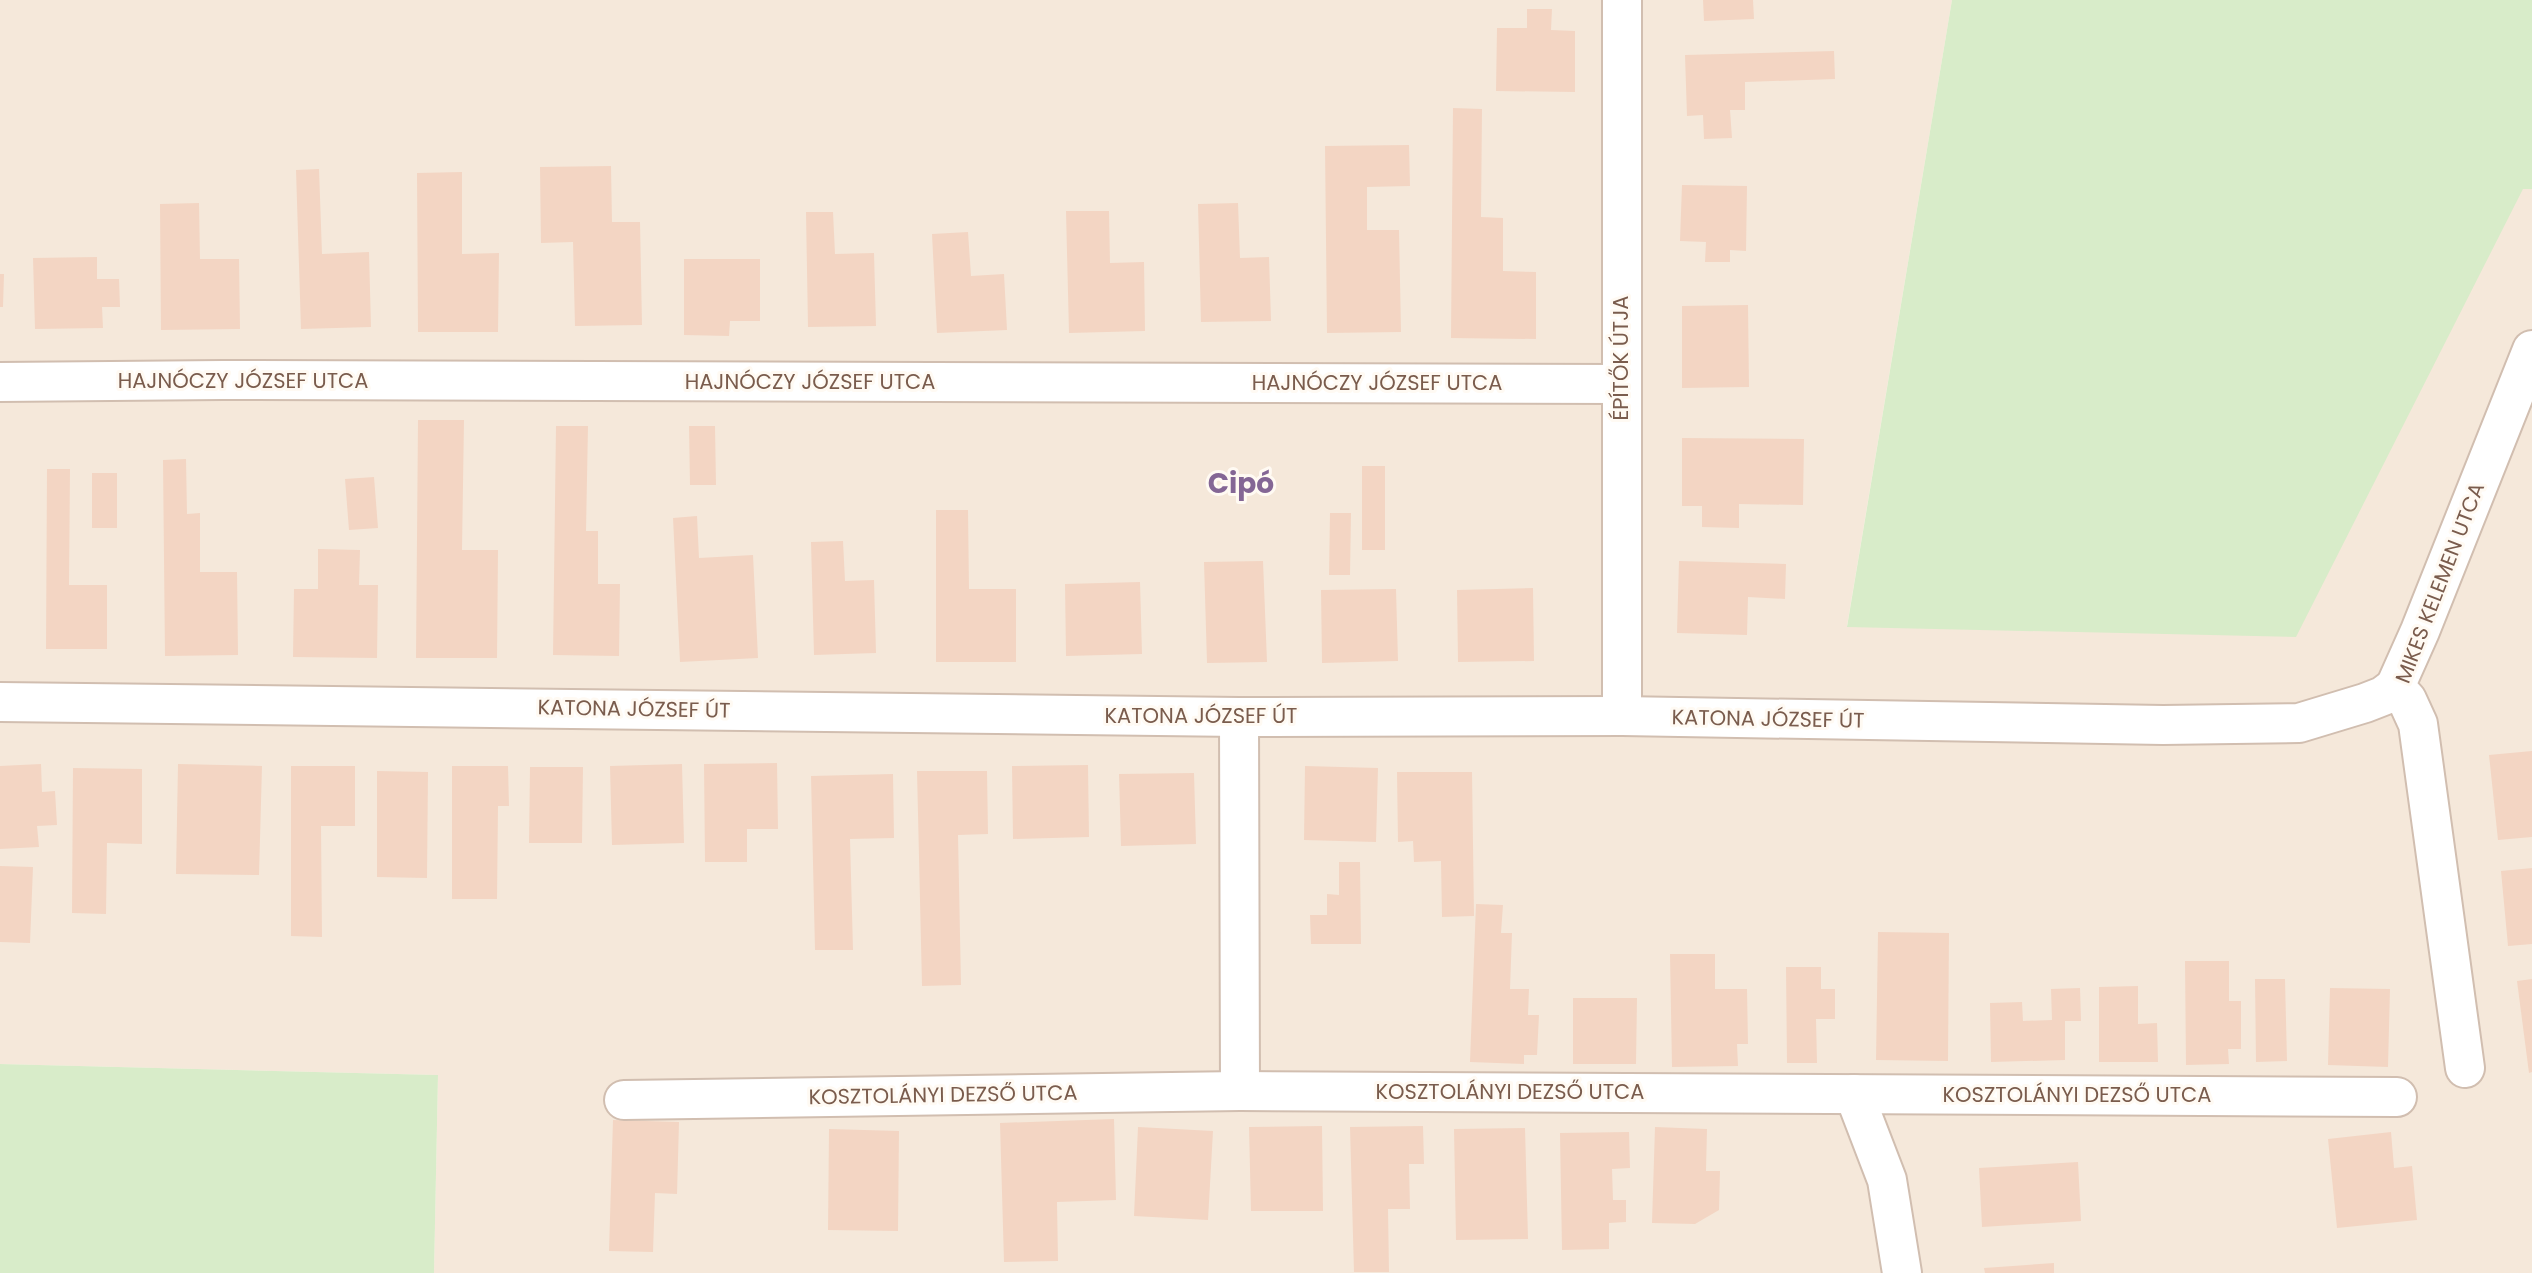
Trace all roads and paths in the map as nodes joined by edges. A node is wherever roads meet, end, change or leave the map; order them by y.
1 (1622, 0) edge
2 (2532, 350) edge
3 (0, 382) edge
4 (1620, 384) junction
5 (2395, 687) junction
6 (0, 702) edge
7 (1622, 716) junction
8 (1239, 717) junction
9 (2465, 1068) dead end
10 (1240, 1091) junction
11 (1854, 1094) junction
12 (2397, 1097) dead end
13 (624, 1100) dead end
14 (1902, 1273) edge

1 - 4 street, ÉPÍTŐK ÚTJA
2 - 5 street, MIKES KELEMEN UTCA
3 - 4 street, HAJNÓCZY JÓZSEF UTCA
4 - 7 street, ÉPÍTŐK ÚTJA
5 - 7 street, KATONA JÓZSEF ÚT
5 - 9 street, MIKES KELEMEN UTCA
6 - 8 street, KATONA JÓZSEF ÚT
7 - 8 street, KATONA JÓZSEF ÚT
8 - 10 street
10 - 11 street, KOSZTOLÁNYI DEZSŐ UTCA
10 - 13 street, KOSZTOLÁNYI DEZSŐ UTCA
11 - 12 street, KOSZTOLÁNYI DEZSŐ UTCA
11 - 14 street

